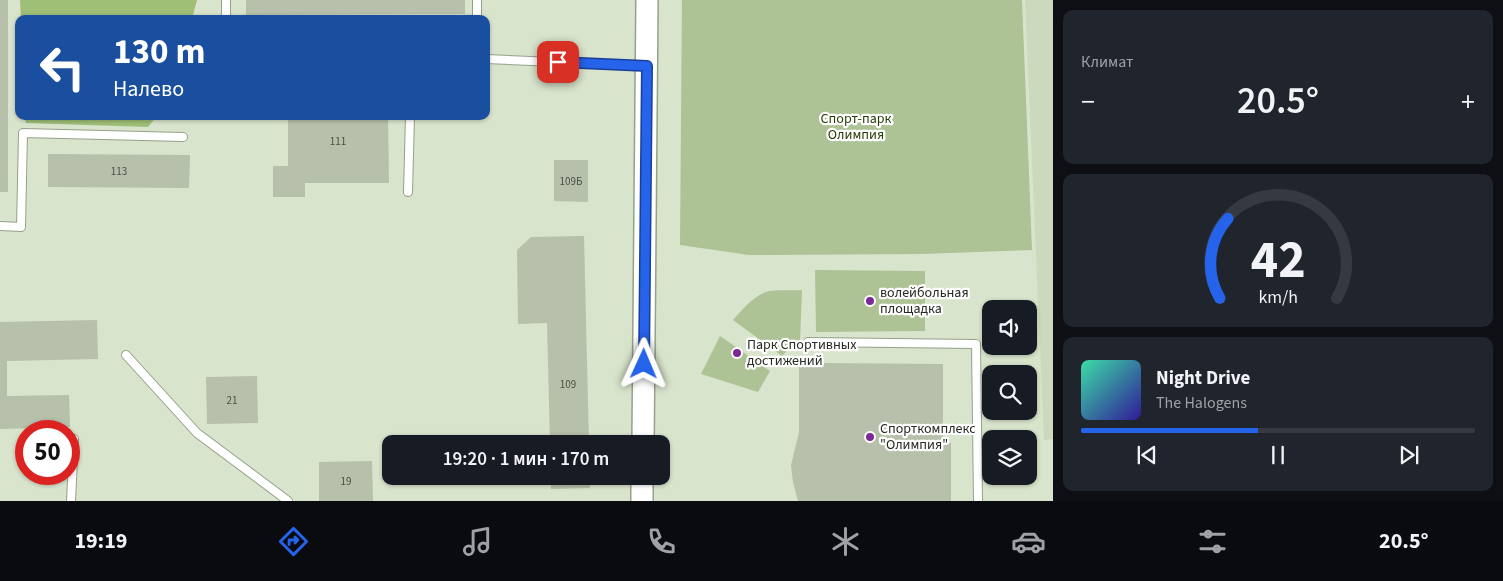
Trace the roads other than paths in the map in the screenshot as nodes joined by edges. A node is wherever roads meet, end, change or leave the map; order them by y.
1 (226, 0) edge
2 (477, 0) edge
3 (647, 0) edge
4 (226, 15) edge
5 (477, 15) edge
6 (490, 59) edge
7 (647, 66) junction
8 (410, 120) edge
9 (183, 137) dead end
10 (408, 192) dead end
11 (0, 226) edge
12 (808, 342) dead end
13 (126, 355) dead end
14 (643, 435) edge
15 (72, 485) edge
16 (642, 485) edge
17 (71, 501) edge
18 (288, 501) edge
19 (642, 501) edge
20 (978, 501) edge

1 - 4 lane
2 - 5 lane
3 - 7 main road
6 - 7 lane
7 - 14 main road
8 - 10 lane
9 - 11 lane
12 - 20 lane
13 - 18 lane
15 - 17 lane
16 - 19 main road

